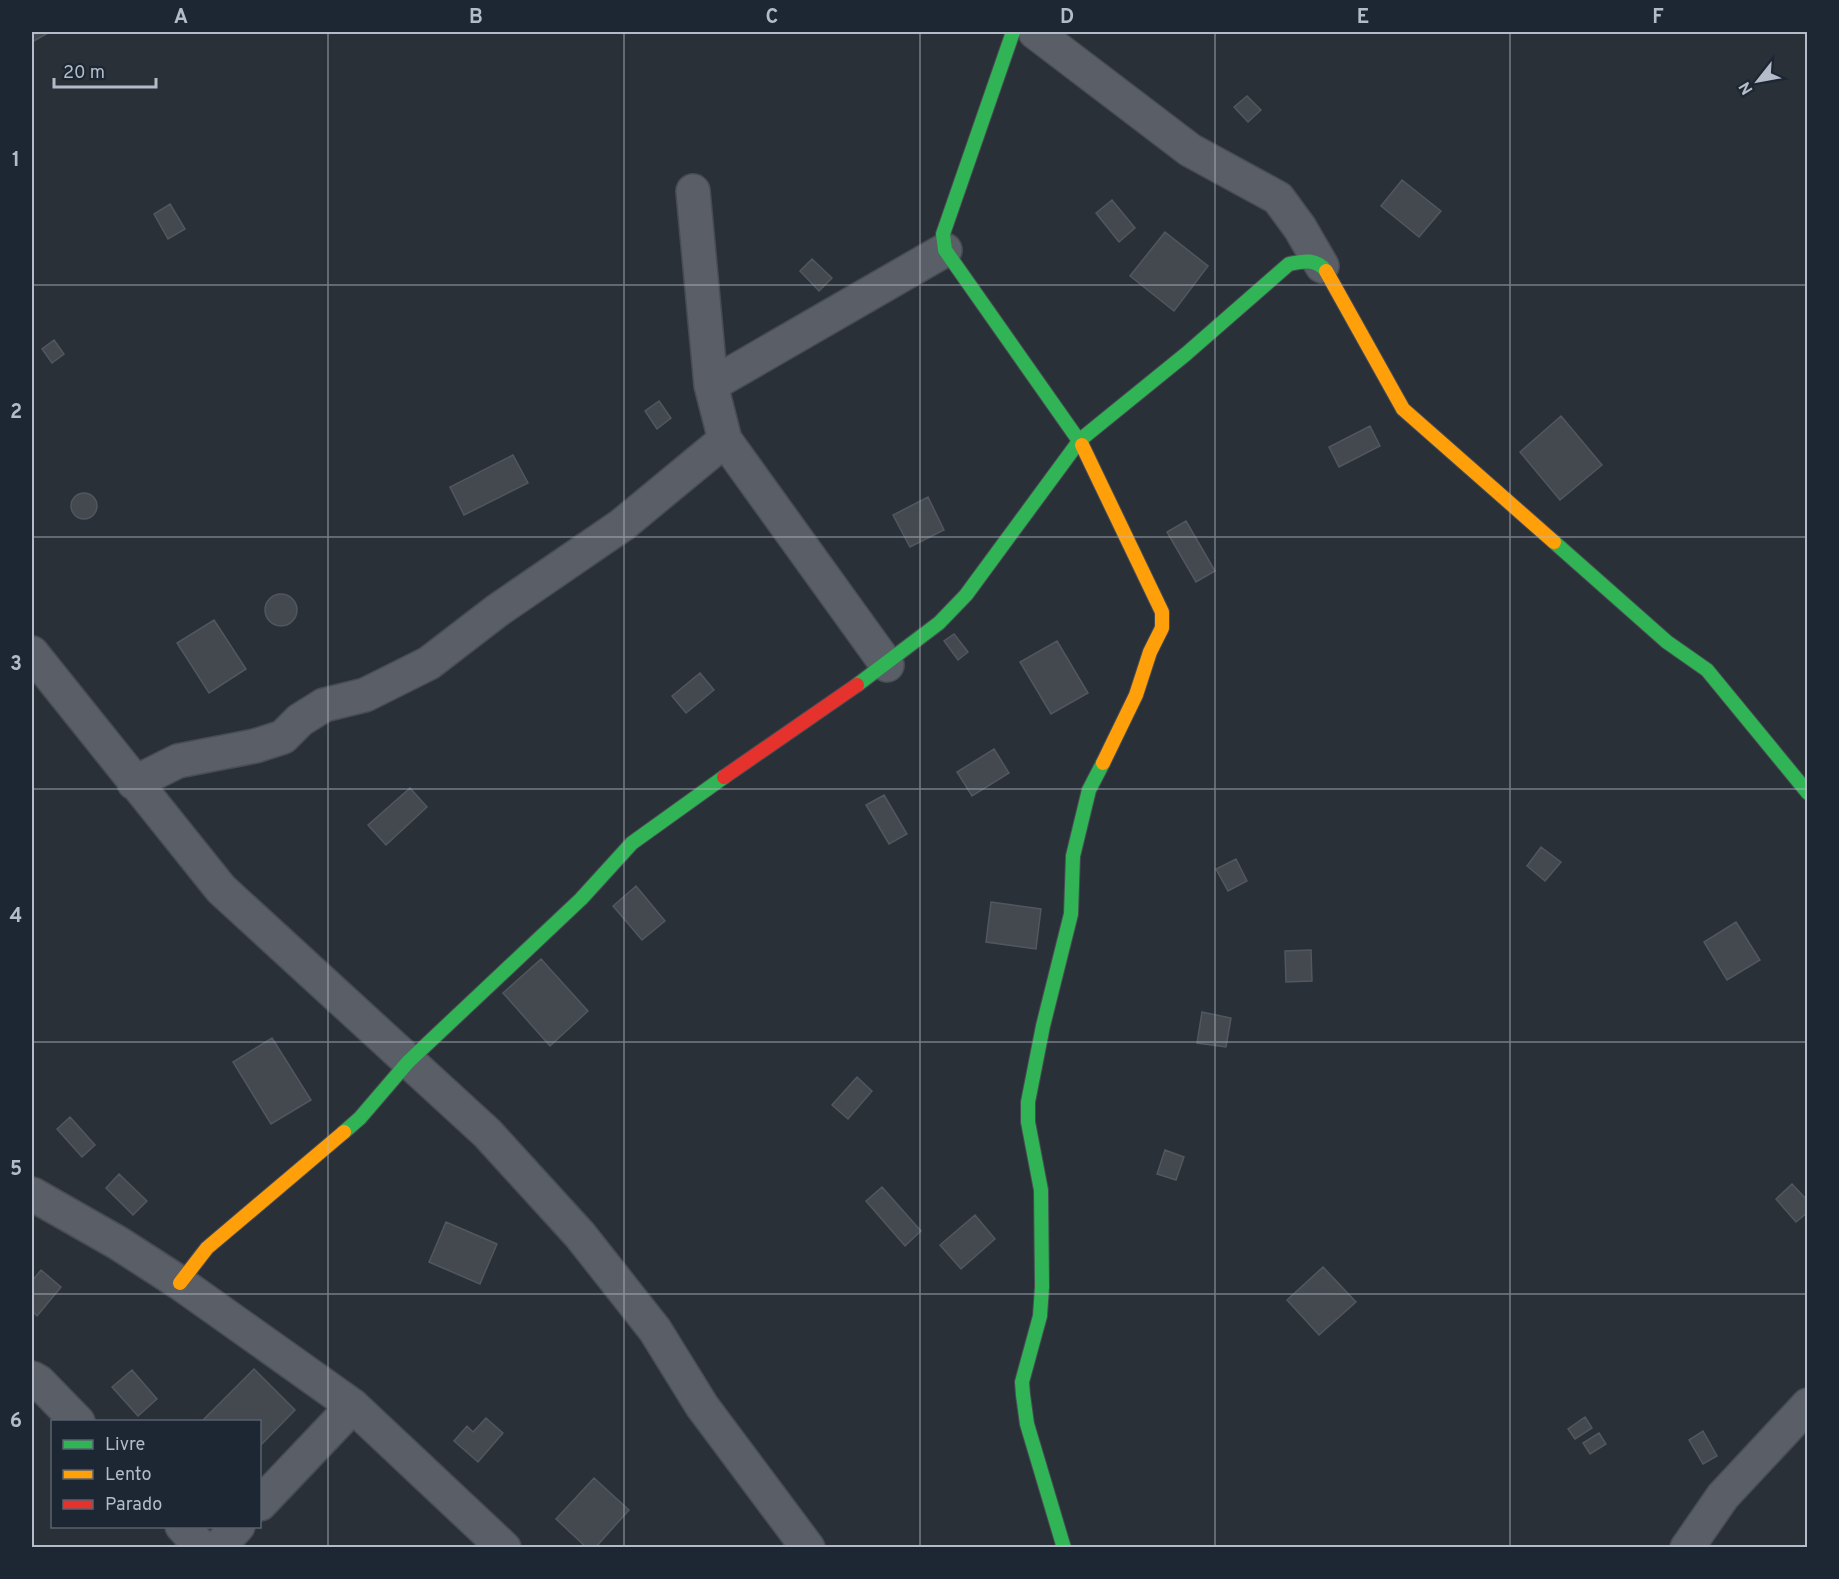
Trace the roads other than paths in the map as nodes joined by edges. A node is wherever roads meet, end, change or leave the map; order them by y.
1 (1013, 32) edge
2 (1035, 32) edge
3 (693, 191) dead end
4 (945, 250) junction
5 (1322, 266) junction
6 (711, 385) junction
7 (725, 440) junction
8 (1080, 440) junction
9 (32, 652) edge
10 (887, 665) junction
11 (134, 783) junction
12 (1808, 793) edge
13 (408, 1062) junction
14 (32, 1194) edge
15 (180, 1283) junction
16 (32, 1378) edge
17 (1808, 1405) edge
18 (352, 1406) junction
19 (76, 1420) edge
20 (261, 1503) edge
21 (183, 1528) edge
22 (237, 1528) edge
23 (202, 1548) edge
24 (218, 1548) edge
25 (504, 1548) edge
26 (808, 1548) edge
27 (1064, 1548) edge
28 (1687, 1548) edge

1 - 4 street
2 - 5 street
3 - 6 street
4 - 6 street
4 - 8 street
5 - 8 street
5 - 12 street
6 - 7 street
7 - 10 street
7 - 11 street
8 - 10 street
8 - 27 street
9 - 11 street
10 - 13 street
11 - 13 street
13 - 15 street
13 - 26 street
14 - 15 street
15 - 18 street
16 - 19 street
17 - 28 street
18 - 20 street
18 - 25 street
21 - 23 street
22 - 24 street

